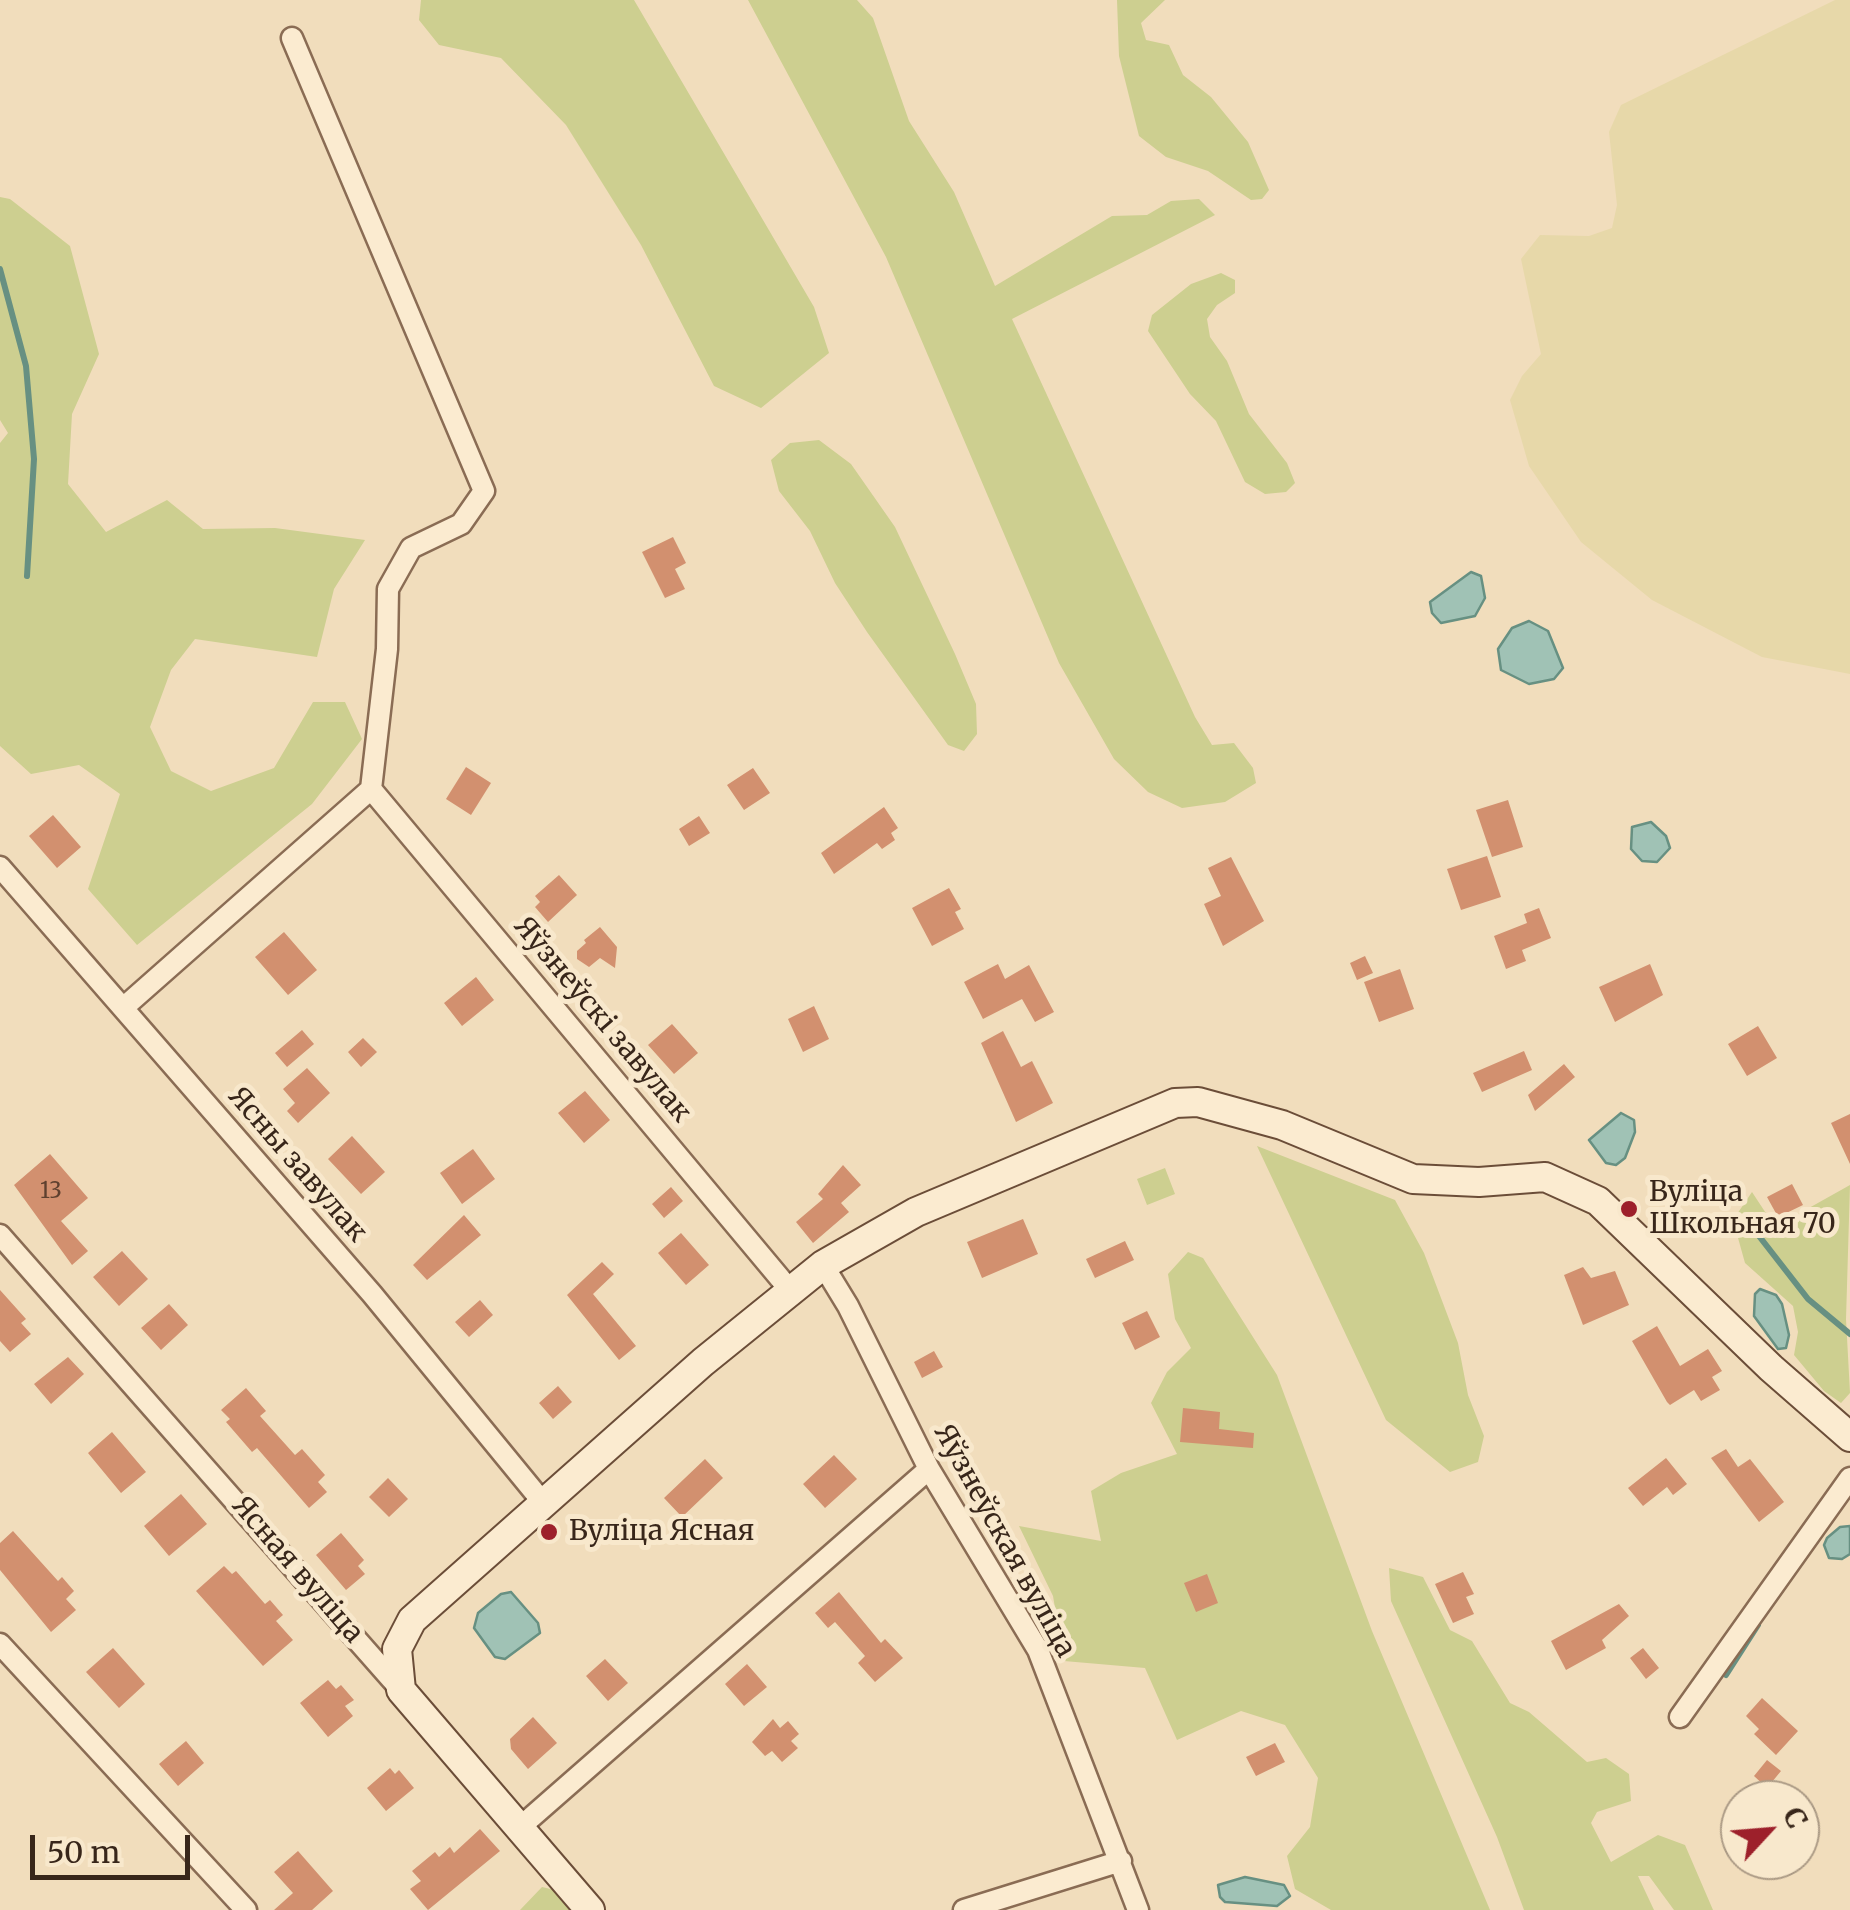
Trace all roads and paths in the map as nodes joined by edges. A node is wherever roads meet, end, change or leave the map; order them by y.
1 (292, 38) dead end
2 (370, 790) junction
3 (0, 868) edge
4 (123, 1008) junction
5 (0, 1235) edge
6 (823, 1265) junction
7 (789, 1289) junction
8 (1846, 1425) edge
9 (929, 1469) junction
10 (1850, 1478) edge
11 (545, 1505) junction
12 (0, 1644) edge
13 (401, 1690) junction
14 (1680, 1718) dead end
15 (518, 1828) junction
16 (1121, 1861) junction
17 (246, 1910) edge
18 (590, 1910) edge
19 (964, 1910) edge
20 (1138, 1910) edge

1 - 2 street
2 - 4 street
2 - 7 street, Яўзнеўскі завулак
3 - 4 street, Ясны завулак
4 - 11 street, Ясны завулак
5 - 13 street, Ясная вуліца
6 - 7 street
6 - 8 street
6 - 9 street, Яўзнеўская вуліца
7 - 11 street
9 - 15 street
9 - 16 street, Яўзнеўская вуліца
10 - 14 street
11 - 13 street
12 - 17 street
13 - 15 street, Ясная вуліца
15 - 18 street, Ясная вуліца
16 - 19 street
16 - 20 street, Яўзнеўская вуліца

